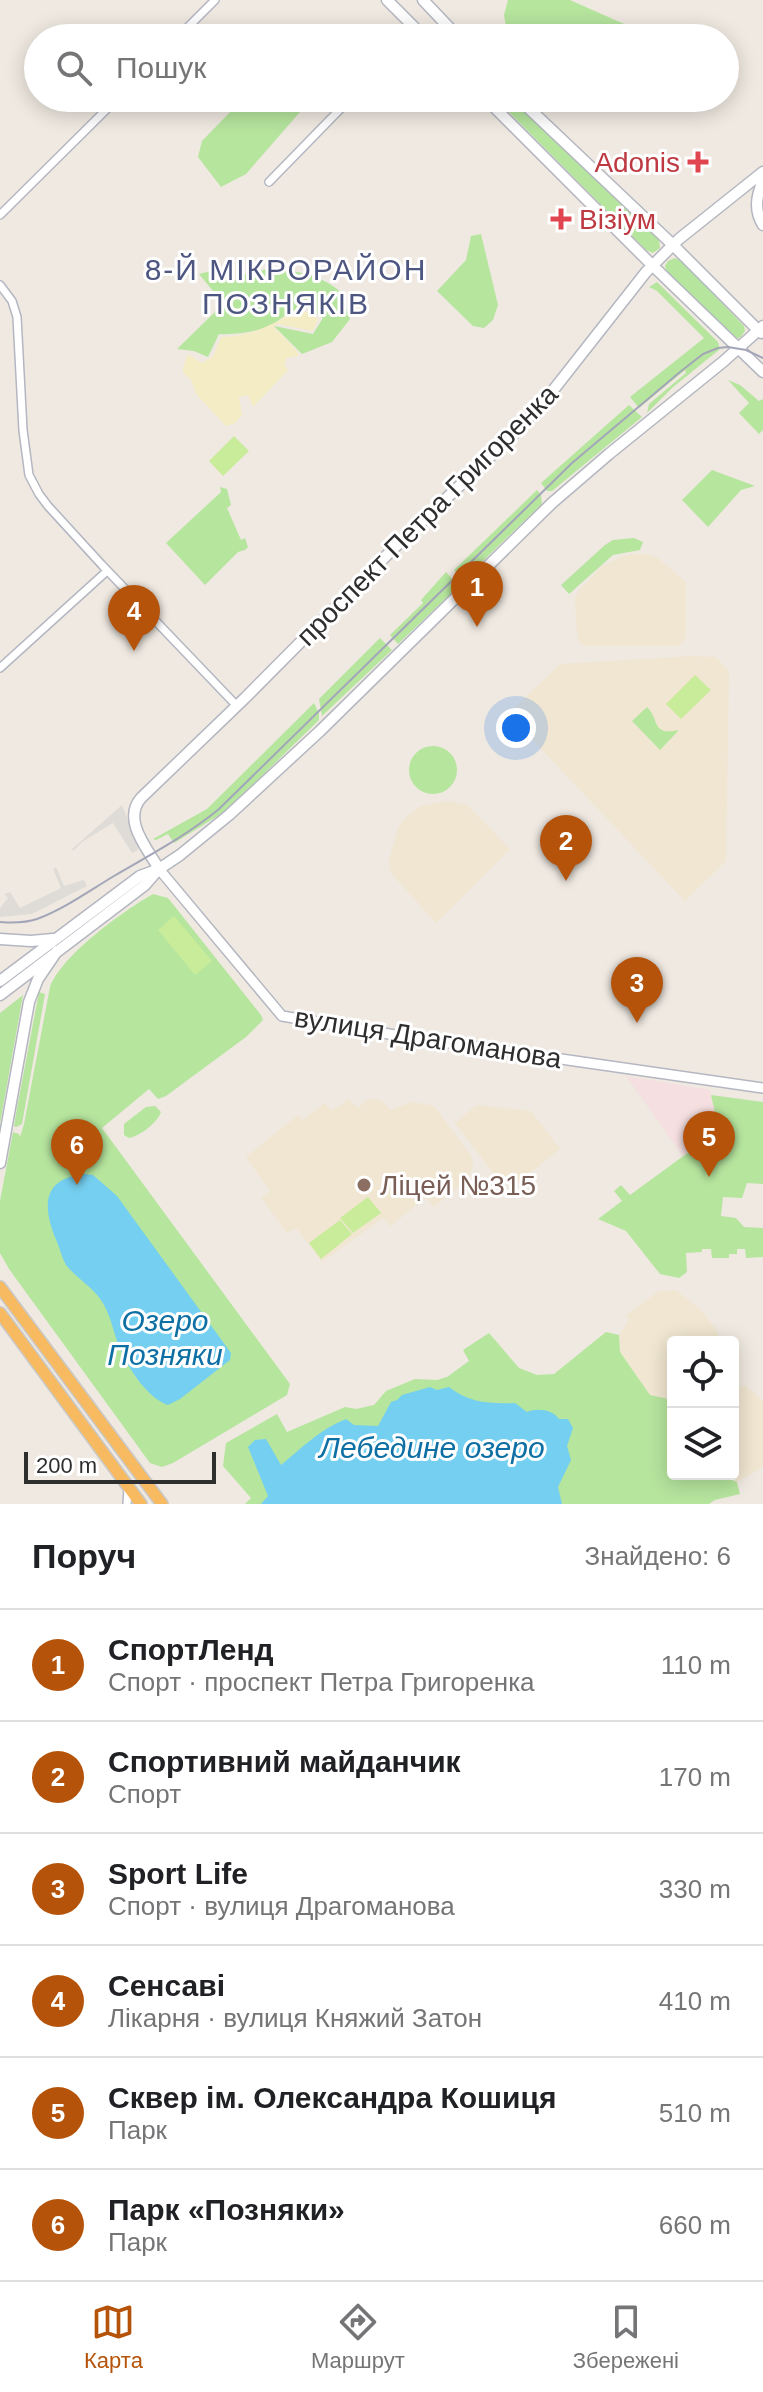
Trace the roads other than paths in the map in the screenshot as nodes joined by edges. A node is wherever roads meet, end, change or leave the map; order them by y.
1 (215, 0) edge
2 (387, 0) edge
3 (423, 0) edge
4 (191, 24) edge
5 (407, 24) edge
6 (446, 24) edge
7 (104, 112) edge
8 (337, 112) edge
9 (499, 112) edge
10 (533, 112) edge
11 (763, 172) edge
12 (763, 181) edge
13 (269, 182) dead end
14 (0, 215) edge
15 (763, 225) edge
16 (673, 245) junction
17 (652, 265) junction
18 (0, 285) edge
19 (761, 330) edge
20 (739, 348) junction
21 (763, 372) edge
22 (107, 571) junction
23 (0, 668) edge
24 (237, 706) junction
25 (159, 869) junction
26 (0, 939) edge
27 (55, 939) junction
28 (57, 951) junction
29 (0, 981) edge
30 (0, 995) edge
31 (763, 1088) edge
32 (0, 1163) edge
33 (0, 1287) edge
34 (0, 1313) edge
35 (128, 1486) junction
36 (127, 1504) edge
37 (141, 1504) edge
38 (162, 1504) edge

1 - 4 street
2 - 5 main road
3 - 6 main road
7 - 14 street
8 - 13 street
9 - 17 main road
10 - 16 main road
11 - 16 main road, проспект Петра Григоренка
12 - 15 main road
16 - 17 main road, проспект Петра Григоренка
16 - 19 main road
17 - 20 main road
17 - 24 main road, проспект Петра Григоренка
18 - 22 street
19 - 20 main road
20 - 21 main road
20 - 25 main road
22 - 23 street
22 - 24 street
24 - 25 main road, проспект Петра Григоренка
25 - 27 main road
25 - 28 main road
25 - 31 street, вулиця Драгоманова
26 - 27 main road
27 - 29 main road
28 - 30 main road
28 - 32 main road
33 - 38 highway
34 - 35 highway
35 - 36 street
35 - 37 highway

